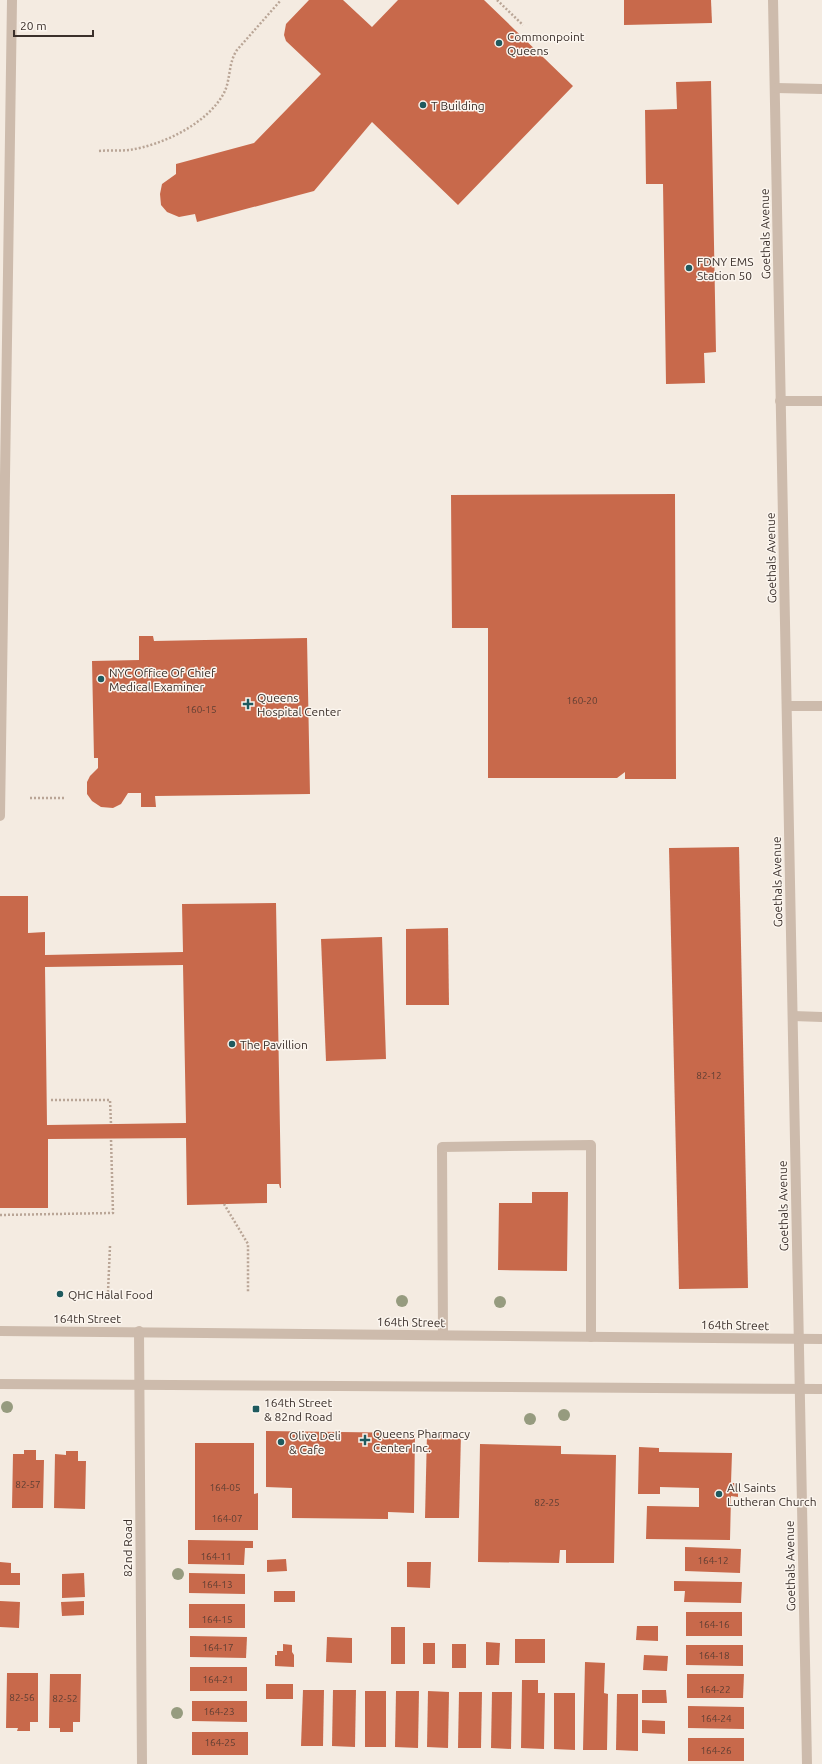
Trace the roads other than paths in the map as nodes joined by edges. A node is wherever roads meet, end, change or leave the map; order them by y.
1 (12, 0) edge
2 (773, 0) edge
3 (776, 88) junction
4 (822, 88) edge
5 (5, 188) edge
6 (4, 351) edge
7 (780, 401) junction
8 (822, 401) edge
9 (3, 502) edge
10 (2, 657) edge
11 (787, 706) junction
12 (822, 706) edge
13 (1, 816) edge
14 (793, 1016) junction
15 (822, 1016) edge
16 (0, 1331) edge
17 (139, 1331) junction
18 (443, 1335) junction
19 (591, 1337) junction
20 (798, 1339) junction
21 (822, 1339) edge
22 (0, 1384) edge
23 (139, 1384) junction
24 (799, 1388) junction
25 (822, 1389) edge
26 (142, 1764) edge
27 (807, 1764) edge

1 - 5 street
2 - 3 street, Goethals Avenue
3 - 4 street
3 - 7 street, Goethals Avenue
5 - 6 street
6 - 9 street
7 - 8 street
7 - 11 street, Goethals Avenue
9 - 10 street
10 - 13 street
11 - 12 street
11 - 14 street, Goethals Avenue
14 - 15 street
14 - 20 street, Goethals Avenue
16 - 17 street, 164th Street
17 - 18 street, 164th Street
17 - 23 street, 82nd Road
18 - 19 street, 164th Street
18 - 19 street
19 - 20 street, 164th Street
20 - 21 street, 164th Street
20 - 24 street, Goethals Avenue
22 - 23 street
23 - 24 street
23 - 26 street, 82nd Road
24 - 25 street
24 - 27 street, Goethals Avenue

